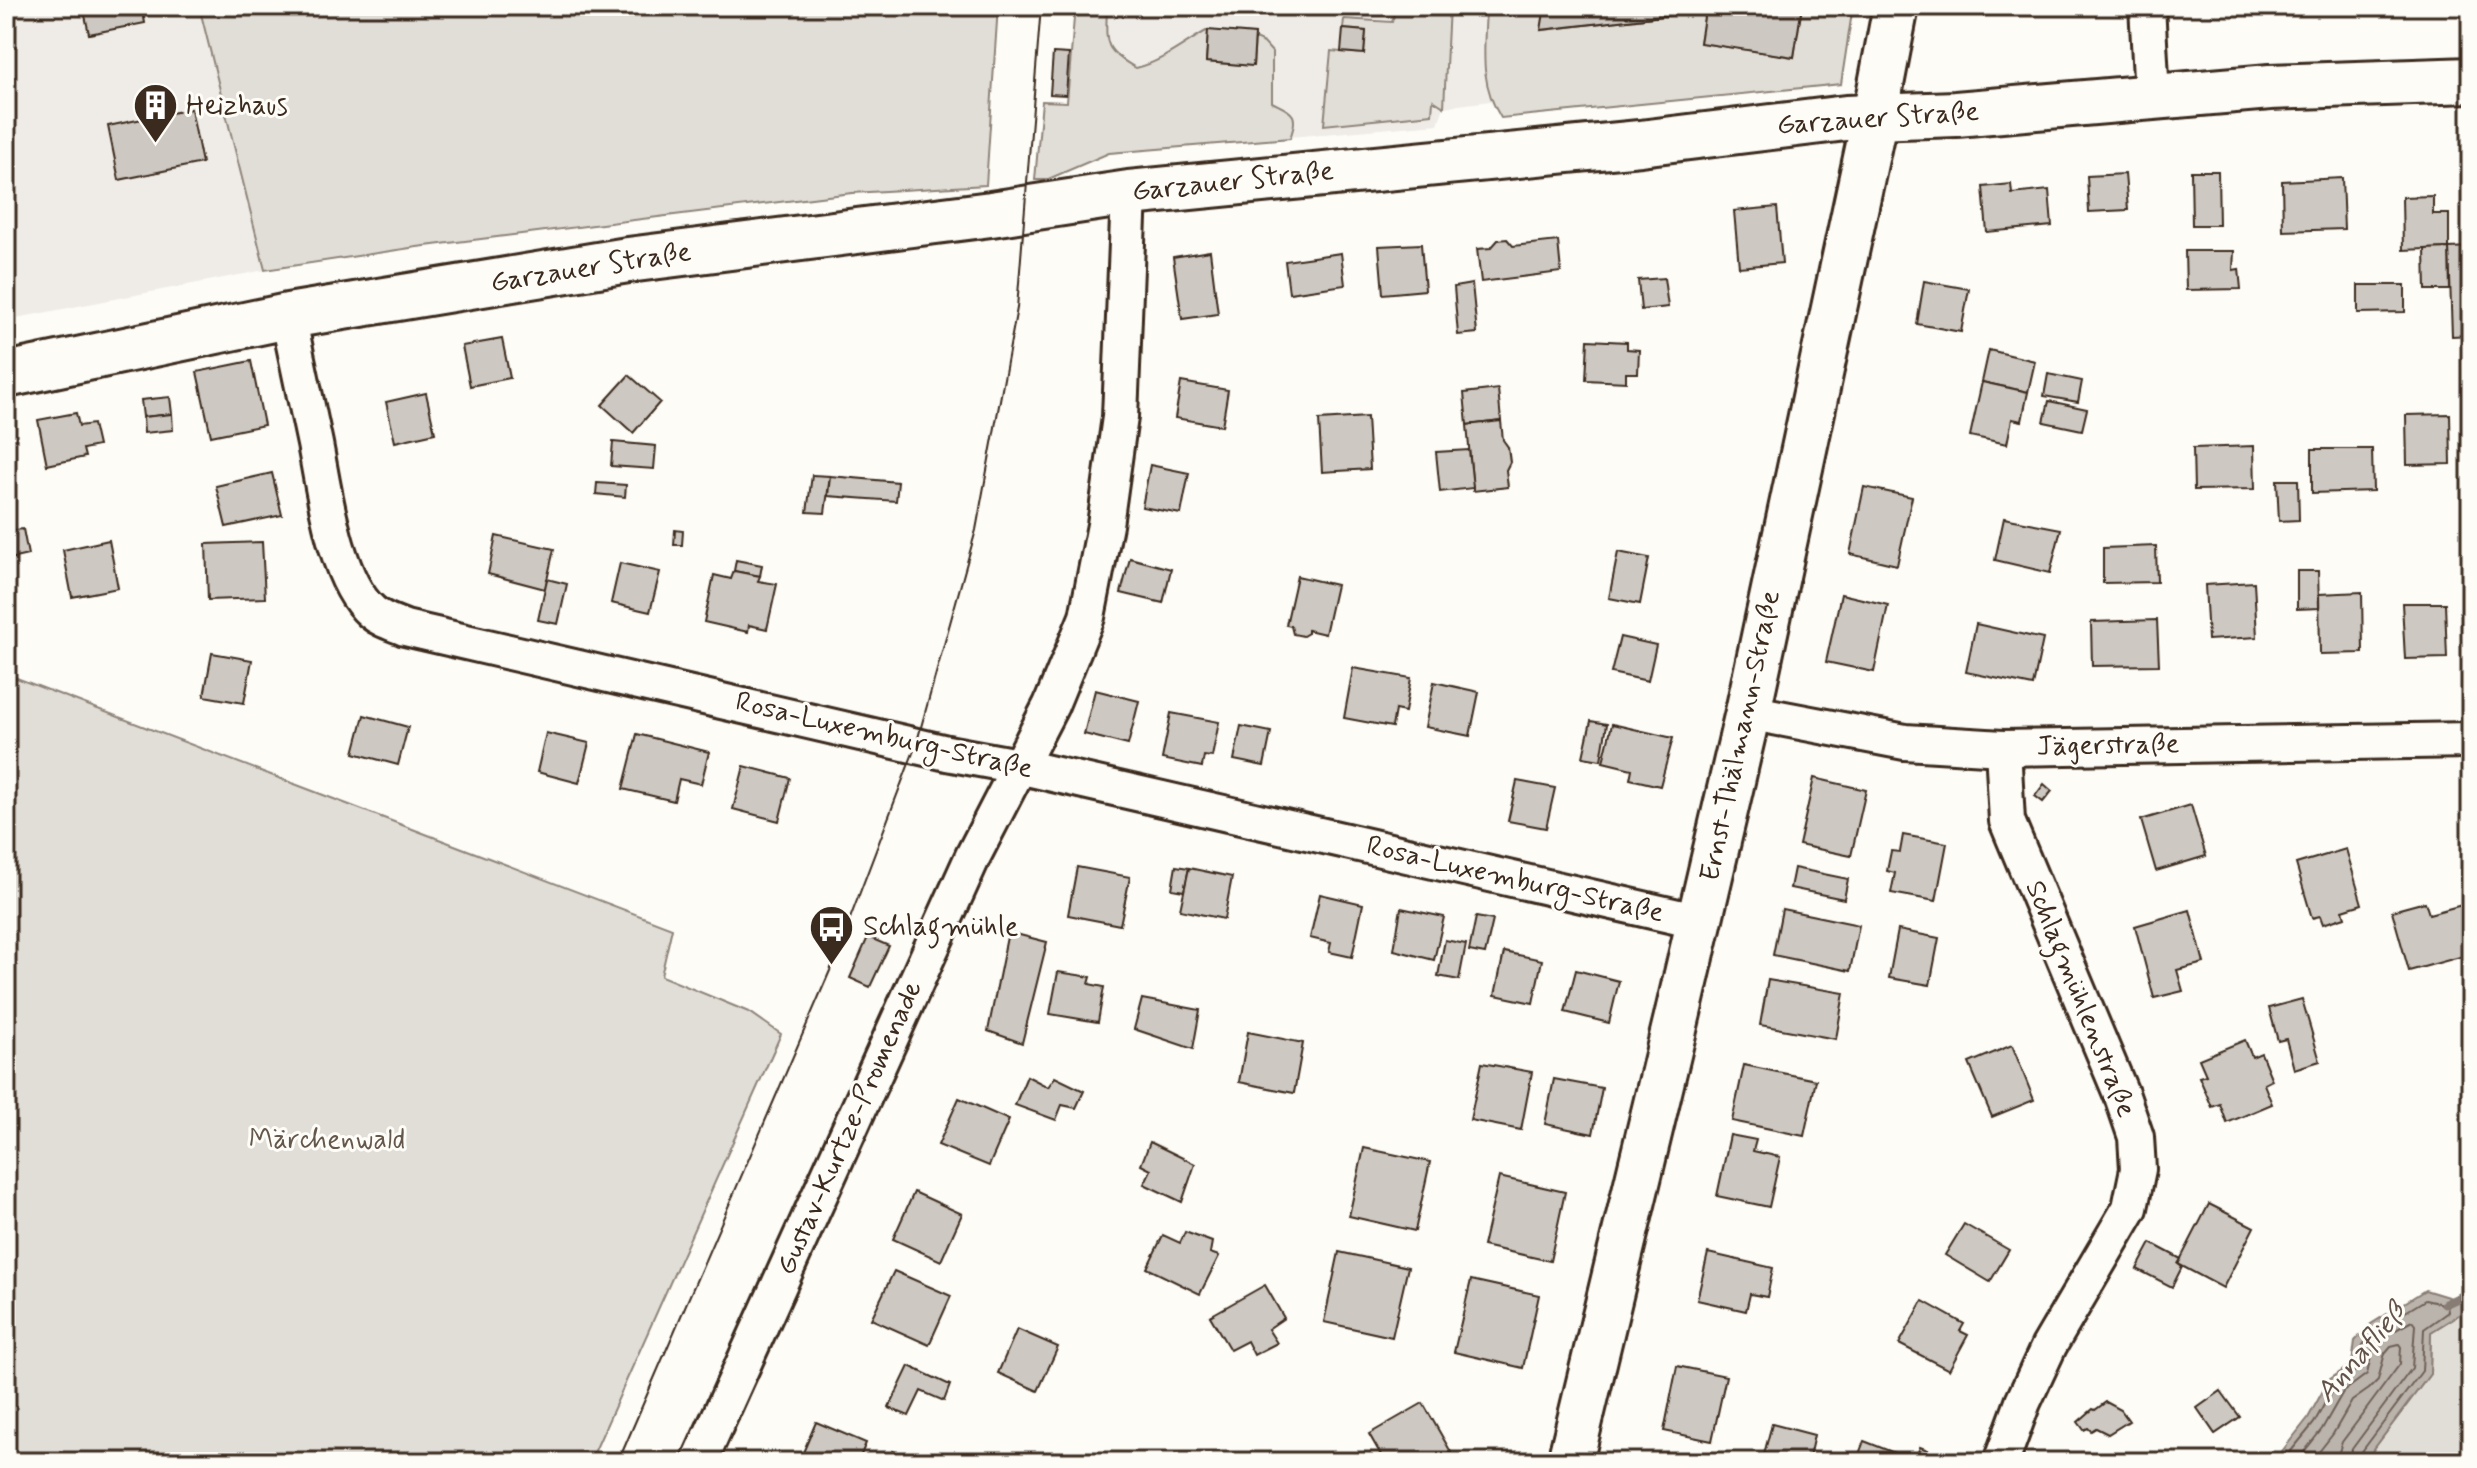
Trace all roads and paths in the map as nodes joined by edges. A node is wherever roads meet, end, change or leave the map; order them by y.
1 (1896, 6) edge
2 (2147, 6) edge
3 (2471, 80) edge
4 (2152, 96) junction
5 (1875, 116) junction
6 (1129, 193) junction
7 (288, 316) junction
8 (6, 375) edge
9 (1748, 712) junction
10 (2471, 740) edge
11 (2003, 748) junction
12 (1018, 766) junction
13 (1700, 922) junction
14 (699, 1462) edge
15 (1570, 1462) edge
16 (2001, 1462) edge

1 - 5 street, Ernst-Thälmann-Straße
2 - 4 street
3 - 4 street, Garzauer Straße
4 - 5 street, Garzauer Straße
5 - 6 street, Garzauer Straße
5 - 9 street, Ernst-Thälmann-Straße
6 - 7 street, Garzauer Straße
6 - 12 street, Gustav-Kurtze-Promenade
7 - 8 street, Garzauer Straße
7 - 12 street, Rosa-Luxemburg-Straße
9 - 11 street, Jägerstraße
9 - 13 street, Ernst-Thälmann-Straße
10 - 11 street, Jägerstraße
11 - 16 street, Schlagmühlenstraße
12 - 13 street, Rosa-Luxemburg-Straße
12 - 14 street, Gustav-Kurtze-Promenade
13 - 15 street, Ernst-Thälmann-Straße

